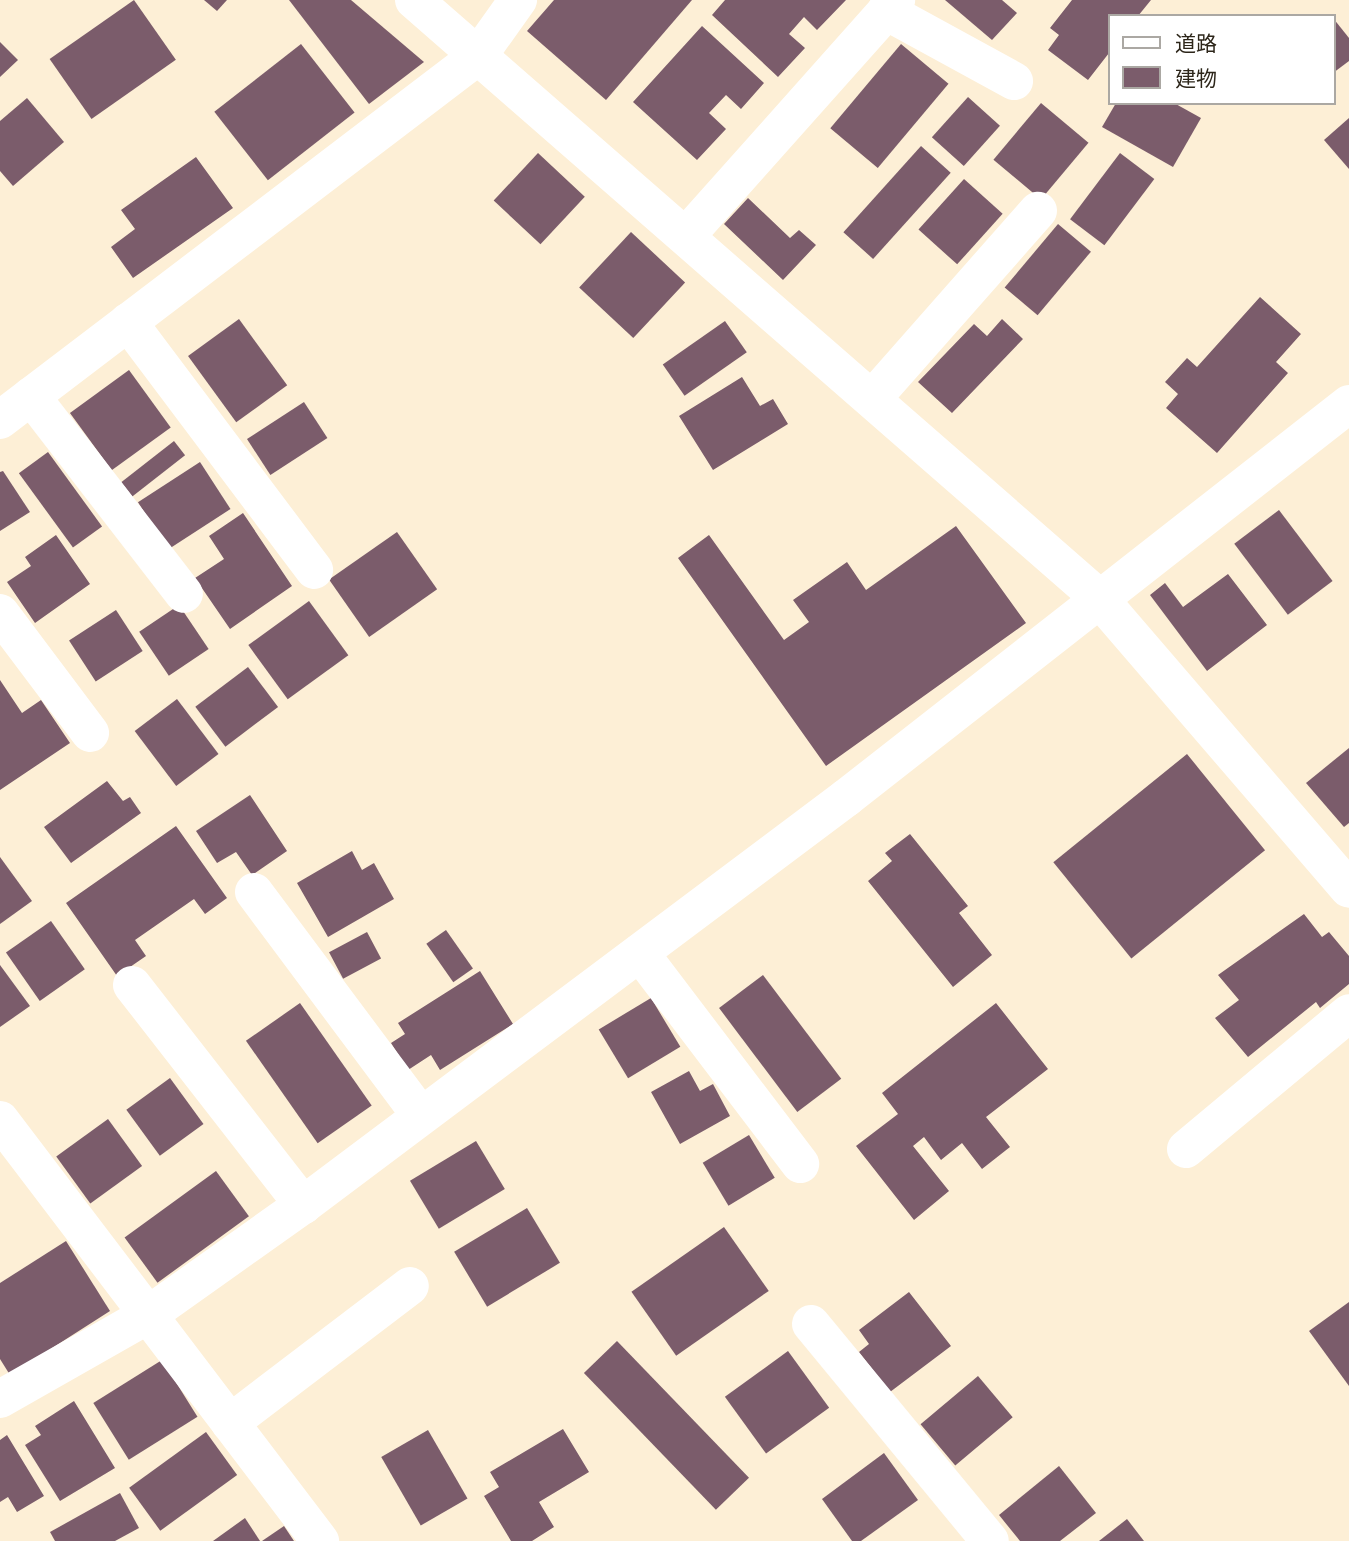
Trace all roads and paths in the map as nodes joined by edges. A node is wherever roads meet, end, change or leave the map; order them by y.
1 (414, 0) edge
2 (518, 0) edge
3 (891, 6) edge
4 (478, 56) junction
5 (1014, 81) dead end
6 (1038, 211) dead end
7 (686, 236) junction
8 (128, 322) junction
9 (31, 396) junction
10 (872, 399) junction
11 (1349, 404) edge
12 (0, 420) edge
13 (314, 570) dead end
14 (184, 594) dead end
15 (1097, 596) junction
16 (0, 613) edge
17 (90, 733) dead end
18 (1349, 889) edge
19 (254, 892) dead end
20 (640, 953) junction
21 (132, 985) dead end
22 (1349, 1013) edge
23 (421, 1116) junction
24 (0, 1119) edge
25 (1186, 1149) dead end
26 (800, 1164) dead end
27 (303, 1205) junction
28 (410, 1286) dead end
29 (148, 1315) junction
30 (811, 1324) dead end
31 (0, 1399) edge
32 (230, 1423) junction
33 (320, 1541) edge
34 (990, 1541) edge

1 - 4 street
2 - 4 street
3 - 5 street
3 - 7 street
4 - 7 street
4 - 8 street
6 - 10 street
7 - 10 street
8 - 9 street
8 - 13 street
9 - 12 street
9 - 14 street
10 - 15 street
11 - 15 street
15 - 18 street
15 - 20 street
16 - 17 street
19 - 23 street
20 - 23 street
20 - 26 street
21 - 27 street
22 - 25 street
23 - 27 street
24 - 29 street
27 - 29 street
28 - 32 street
29 - 31 street
29 - 32 street
30 - 34 street
32 - 33 street

